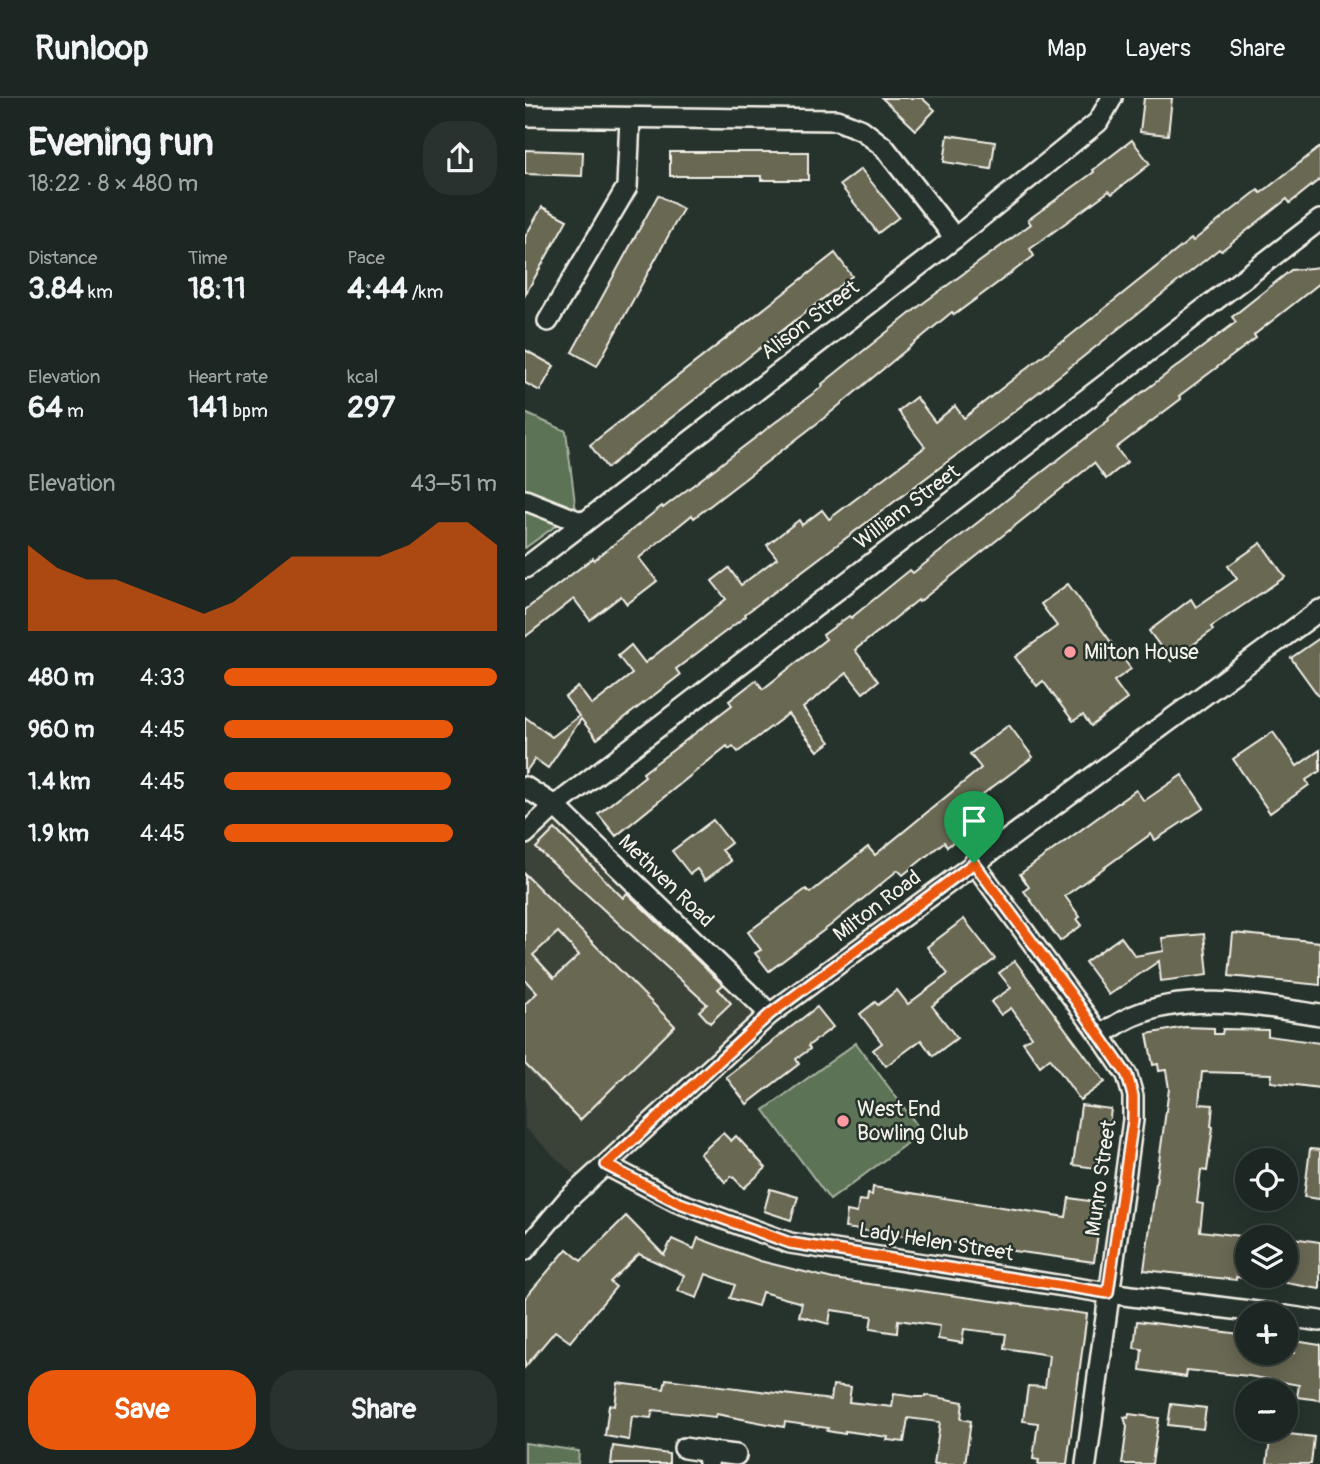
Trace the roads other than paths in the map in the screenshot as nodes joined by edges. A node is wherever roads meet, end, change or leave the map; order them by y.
1 (1112, 98) edge
2 (525, 116) edge
3 (630, 118) junction
4 (1320, 220) edge
5 (955, 238) junction
6 (548, 321) dead end
7 (525, 500) edge
8 (583, 523) junction
9 (525, 568) edge
10 (1319, 613) edge
11 (525, 787) edge
12 (555, 806) junction
13 (525, 834) edge
14 (974, 863) junction
15 (770, 1014) junction
16 (1320, 1015) edge
17 (1100, 1035) junction
18 (606, 1165) junction
19 (525, 1250) edge
20 (1108, 1293) junction
21 (1235, 1309) edge
22 (1298, 1318) edge
23 (1320, 1321) edge
24 (684, 1448) dead end
25 (736, 1455) dead end
26 (709, 1458) edge
27 (1086, 1464) edge

1 - 5 street, Alison Street
2 - 3 street
3 - 5 street
3 - 6 street
4 - 12 street, William Street
5 - 8 street, Alison Street
7 - 8 street
8 - 9 street, Alison Street
10 - 14 street, Milton Road
11 - 12 street, Methven Road
12 - 13 street, William Street
12 - 15 street, Methven Road
14 - 15 street, Milton Road
14 - 17 street, Munro Street
15 - 18 street, Milton Road
16 - 17 street
17 - 20 street, Munro Street
18 - 19 street, Milton Road
18 - 20 street, Lady Helen Street
20 - 21 street, Lady Helen Street
20 - 27 street, Munro Street
22 - 23 street
24 - 26 street
25 - 26 street

